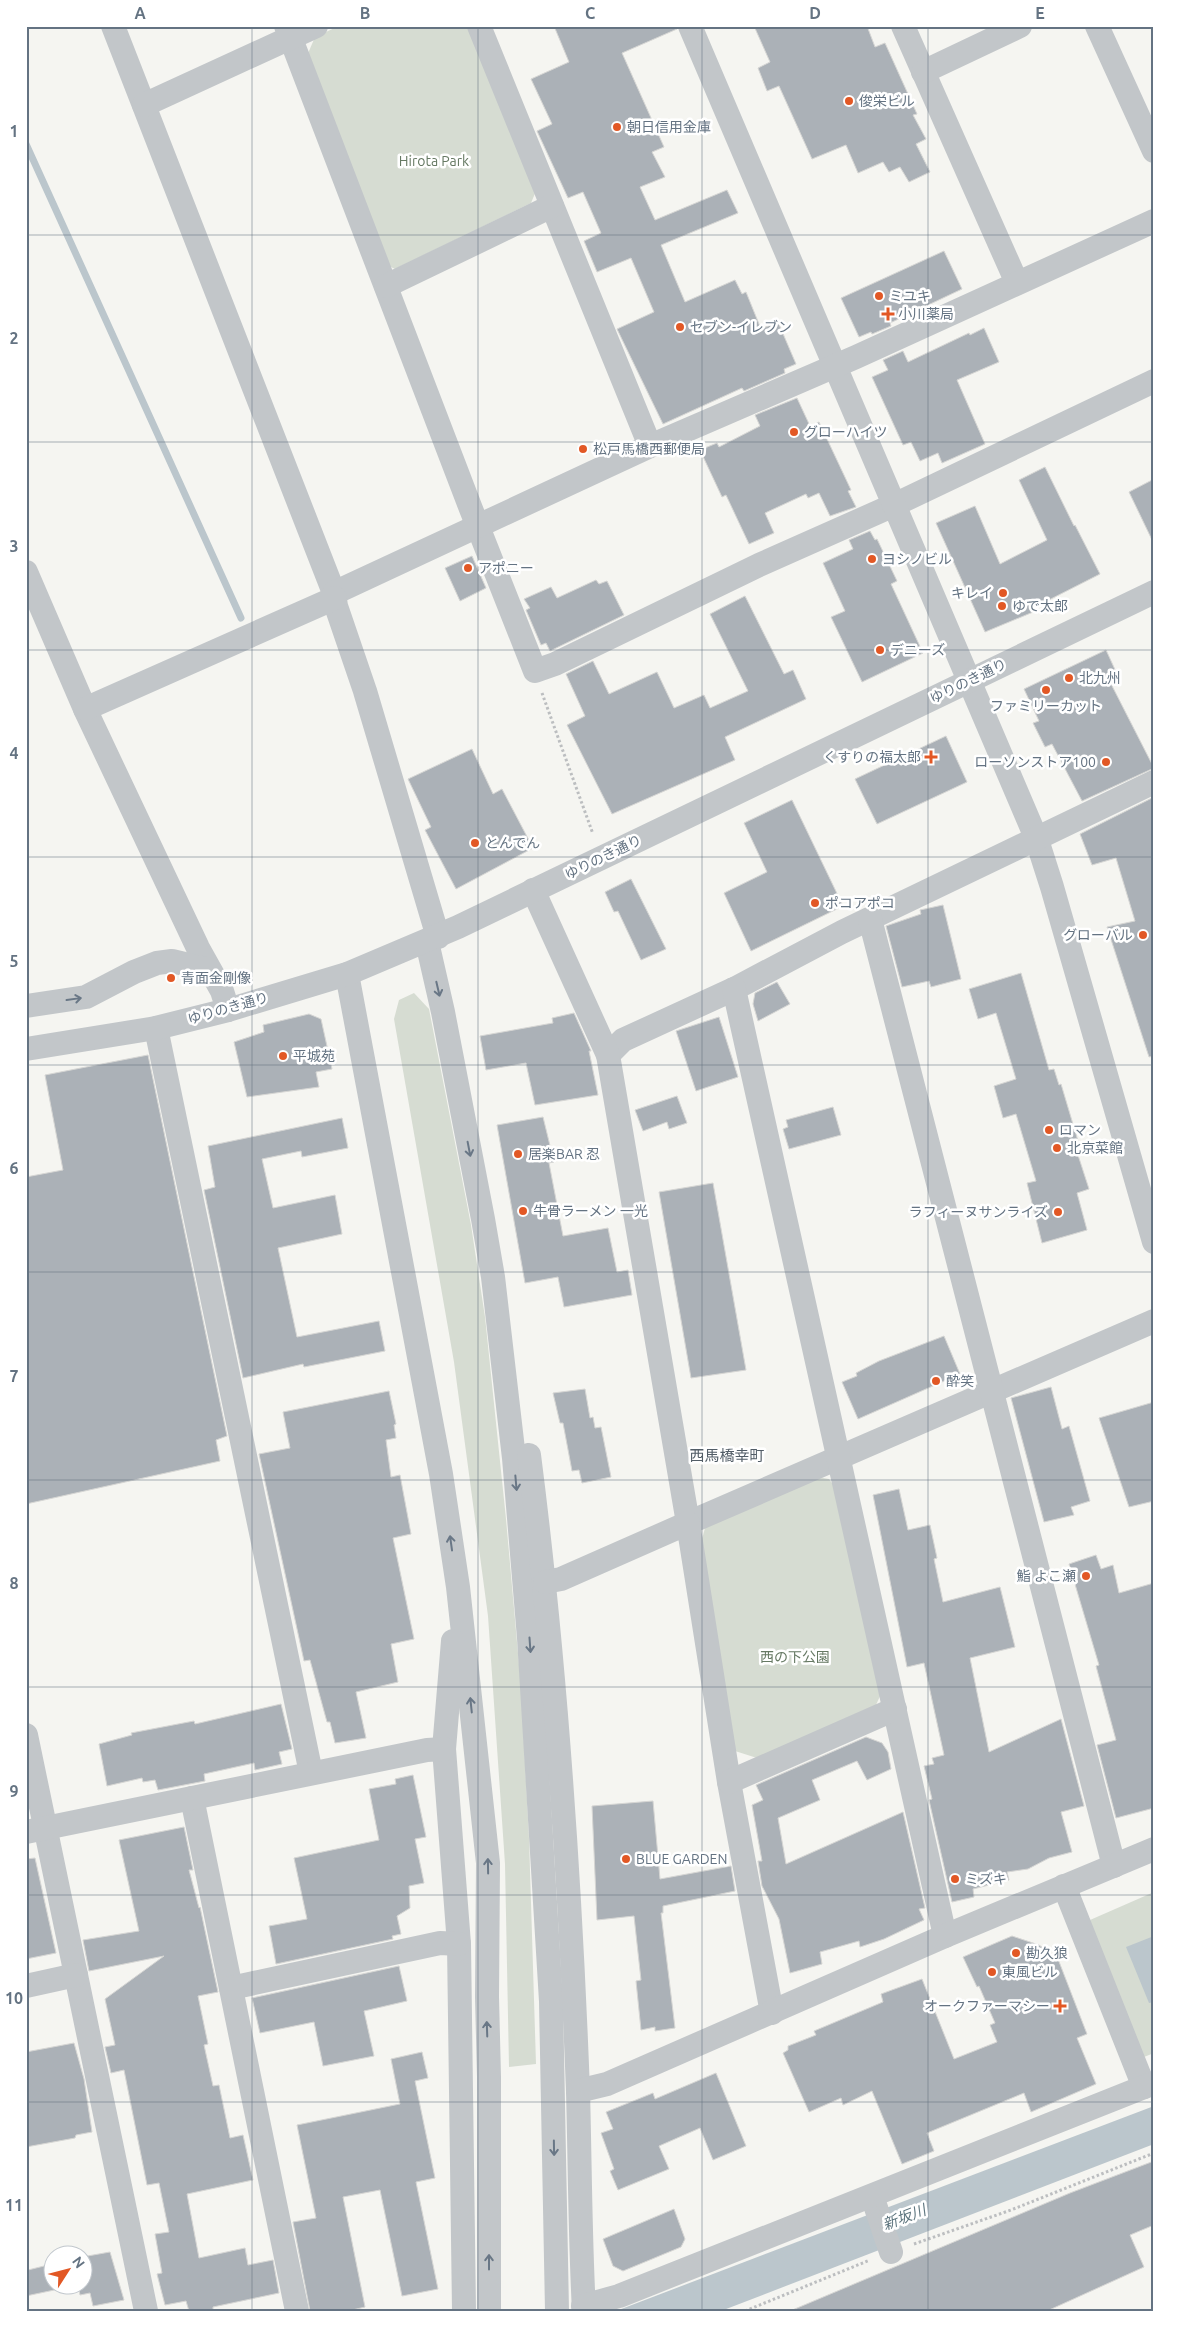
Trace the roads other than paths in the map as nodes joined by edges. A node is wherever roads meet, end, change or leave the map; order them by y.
1 (113, 26) edge
2 (316, 26) edge
3 (479, 26) edge
4 (690, 26) edge
5 (903, 26) edge
6 (1020, 26) edge
7 (1097, 26) edge
8 (288, 32) edge
9 (923, 72) junction
10 (144, 105) junction
11 (1154, 152) edge
12 (552, 206) junction
13 (1154, 221) edge
14 (1016, 283) junction
15 (386, 286) junction
16 (835, 365) junction
17 (1154, 381) edge
18 (650, 446) junction
19 (894, 505) junction
20 (478, 527) junction
21 (26, 572) edge
22 (1154, 592) edge
23 (335, 595) junction
24 (968, 681) junction
25 (85, 709) junction
26 (1154, 782) edge
27 (1036, 840) junction
28 (533, 890) junction
29 (870, 919) junction
30 (432, 939) junction
31 (209, 970) junction
32 (347, 974) junction
33 (734, 989) junction
34 (26, 1006) edge
35 (228, 1010) junction
36 (156, 1028) junction
37 (26, 1049) edge
38 (608, 1054) junction
39 (1154, 1242) edge
40 (492, 1277) junction
41 (1154, 1321) edge
42 (992, 1391) junction
43 (838, 1458) junction
44 (688, 1523) junction
45 (546, 1582) junction
46 (458, 1587) junction
47 (895, 1709) junction
48 (26, 1735) edge
49 (444, 1749) junction
50 (312, 1774) junction
51 (729, 1782) junction
52 (192, 1798) junction
53 (36, 1830) edge
54 (1154, 1849) edge
55 (1114, 1866) junction
56 (1064, 1886) junction
57 (945, 1936) junction
58 (459, 1944) junction
59 (76, 1975) junction
60 (26, 1986) edge
61 (231, 1988) junction
62 (772, 2013) junction
63 (1149, 2085) edge
64 (578, 2091) junction
65 (872, 2196) junction
66 (891, 2252) road end
67 (584, 2308) edge
68 (146, 2311) edge
69 (297, 2311) edge
70 (464, 2311) edge
71 (489, 2311) edge
72 (557, 2311) edge

1 - 10 street
2 - 8 street
3 - 12 street
4 - 16 street
5 - 9 street
6 - 9 street
7 - 11 street
8 - 10 street
8 - 15 street
9 - 14 street
10 - 23 street
12 - 15 street
12 - 18 street
13 - 14 street
14 - 16 street
15 - 20 street
16 - 18 street
16 - 19 street
17 - 19 street
18 - 20 street
19 - 20 street
19 - 24 street
20 - 23 street
21 - 25 street
22 - 24 street, ゆりのき通り
23 - 25 street
23 - 30 street
24 - 27 street
24 - 28 street, ゆりのき通り
25 - 31 street
26 - 27 street
27 - 29 street
27 - 39 street
28 - 30 street, ゆりのき通り
28 - 38 street
29 - 33 street
29 - 42 street
30 - 32 street, ゆりのき通り
30 -> 40 street
34 -> 31 street
31 - 35 street
32 - 35 street, ゆりのき通り
46 -> 32 street
33 - 38 street
33 - 43 street
35 - 36 street, ゆりのき通り
36 - 37 street, ゆりのき通り
36 - 50 street
38 - 44 street
40 - 45 street
40 -> 72 street
41 - 42 street
42 - 43 street
42 - 55 street
43 - 44 street
43 - 47 street
44 - 45 street
44 - 51 street
45 - 64 street
46 - 49 street
71 -> 46 street
47 - 51 street
47 - 57 street
48 - 53 street
49 - 50 street
49 - 58 street
50 - 52 street
51 - 62 street
52 - 53 street
52 - 61 street
53 - 59 street
54 - 55 street
55 - 56 street
56 - 57 street
56 - 63 street
57 - 62 street
58 - 61 street
58 - 70 street
59 - 60 street
59 - 68 street
61 - 69 street
62 - 64 street
63 - 65 street
64 - 67 street
65 - 66 street
65 - 67 street

